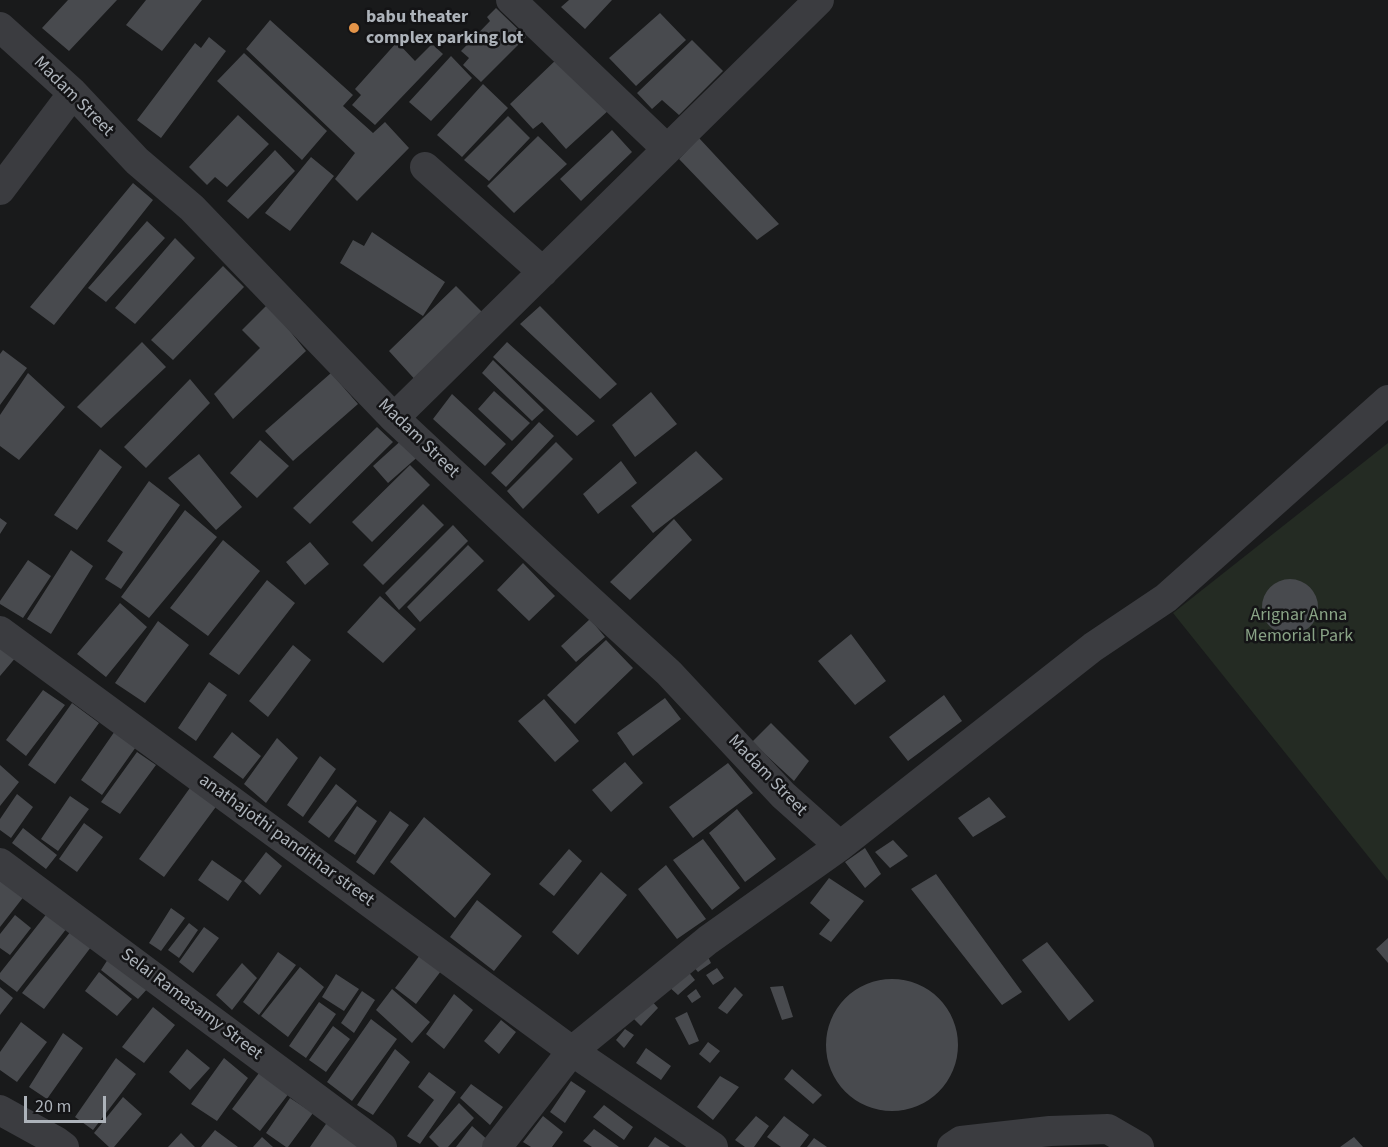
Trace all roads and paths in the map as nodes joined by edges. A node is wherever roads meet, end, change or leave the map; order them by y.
1 (511, 0) edge
2 (819, 0) edge
3 (0, 27) edge
4 (73, 93) junction
5 (667, 149) junction
6 (425, 167) dead end
7 (0, 190) edge
8 (543, 272) junction
9 (1388, 400) edge
10 (394, 418) junction
11 (0, 631) edge
12 (840, 846) junction
13 (0, 863) edge
14 (572, 1051) junction
15 (0, 1110) edge
16 (64, 1147) edge
17 (382, 1147) edge
18 (497, 1147) edge
19 (713, 1147) edge
20 (952, 1147) edge
21 (1139, 1147) edge

1 - 5 street
2 - 5 street
3 - 4 street, Madam Street
4 - 7 street
4 - 10 street, Madam Street
5 - 8 street
6 - 8 street
8 - 10 street
9 - 12 street
10 - 12 street, Madam Street
11 - 14 street, anathajothi pandithar street
12 - 14 street
13 - 17 street, Selai Ramasamy Street
14 - 18 street
14 - 19 street, anathajothi pandithar street
15 - 16 street
20 - 21 street

